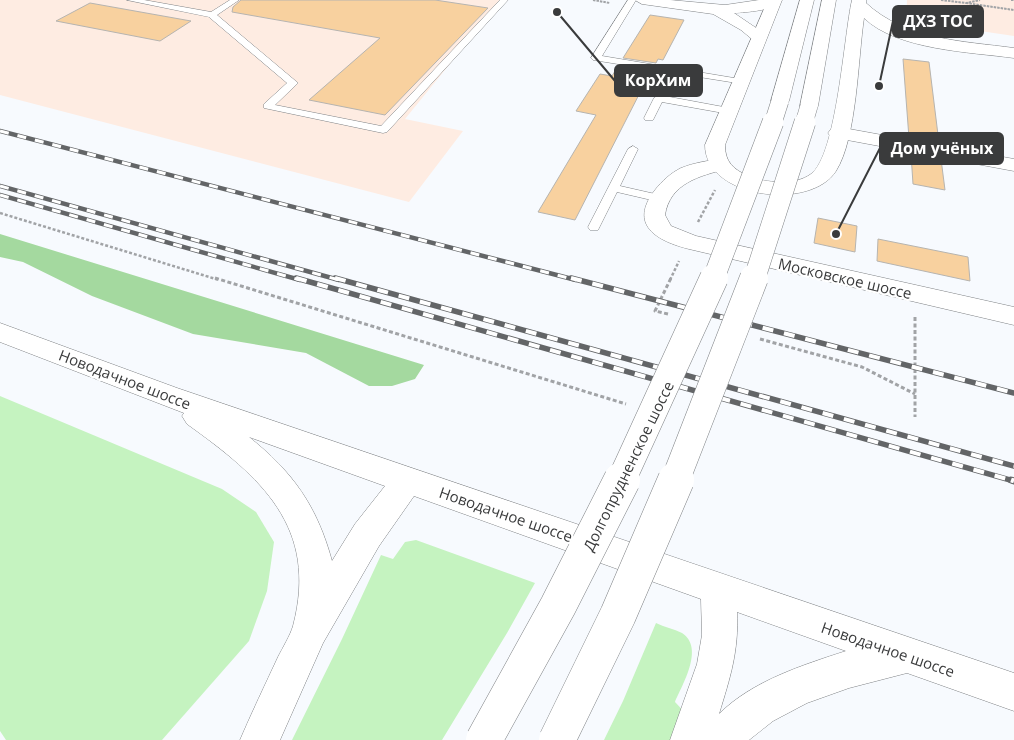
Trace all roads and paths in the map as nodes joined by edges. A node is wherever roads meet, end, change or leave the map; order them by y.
1 (131, 0) edge
2 (235, 0) edge
3 (504, 0) edge
4 (632, 0) edge
5 (642, 0) edge
6 (775, 0) edge
7 (807, 0) edge
8 (829, 0) edge
9 (941, 0) edge
10 (980, 0) edge
11 (858, 2) edge
12 (966, 3) junction
13 (1014, 10) edge
14 (719, 11) junction
15 (212, 14) junction
16 (759, 37) junction
17 (930, 41) junction
18 (1014, 54) edge
19 (850, 65) junction
20 (740, 82) junction
21 (665, 87) dead end
22 (659, 98) junction
23 (729, 111) junction
24 (649, 118) dead end
25 (838, 133) junction
26 (633, 149) dead end
27 (719, 165) junction
28 (1014, 165) edge
29 (613, 188) junction
30 (660, 198) junction
31 (0, 213) edge
32 (594, 227) dead end
33 (915, 294) junction
34 (1014, 316) edge
35 (0, 332) edge
36 (751, 337) dead end
37 (914, 394) junction
38 (167, 396) junction
39 (627, 404) dead end
40 (915, 417) dead end
41 (408, 480) junction
42 (718, 588) junction
43 (310, 630) junction
44 (906, 655) junction
45 (1014, 692) edge
46 (260, 740) edge
47 (484, 740) edge
48 (557, 740) edge
49 (690, 740) edge
50 (722, 740) edge

1 - 15 lane
2 - 15 lane
3 - 15 lane
4 - 20 lane
5 - 14 main road
6 - 14 main road
6 - 16 main road
7 - 47 main road, Долгопрудненское шоссе, bridge
8 - 48 main road, bridge
9 - 12 path
10 - 12 path
11 - 17 main road
11 - 19 main road
12 - 13 path
14 - 16 main road
16 - 20 main road
17 - 18 main road
17 - 19 main road
19 - 25 main road
20 - 23 main road
21 - 22 lane
22 - 23 lane
22 - 24 lane
23 - 27 main road
25 - 27 main road
25 - 28 main road
26 - 29 lane
27 - 30 main road
29 - 30 lane
29 - 32 lane
30 - 33 main road, Московское шоссе
31 - 39 path
33 - 34 main road, Московское шоссе
33 - 37 path
35 - 38 main road, Новодачное шоссе
36 - 37 path
37 - 40 path
38 - 41 main road, Новодачное шоссе
38 - 43 main road
41 - 42 main road, Новодачное шоссе
41 - 43 main road
42 - 44 main road, Новодачное шоссе
42 - 49 main road
43 - 46 main road
44 - 45 main road, Новодачное шоссе
44 - 50 main road

